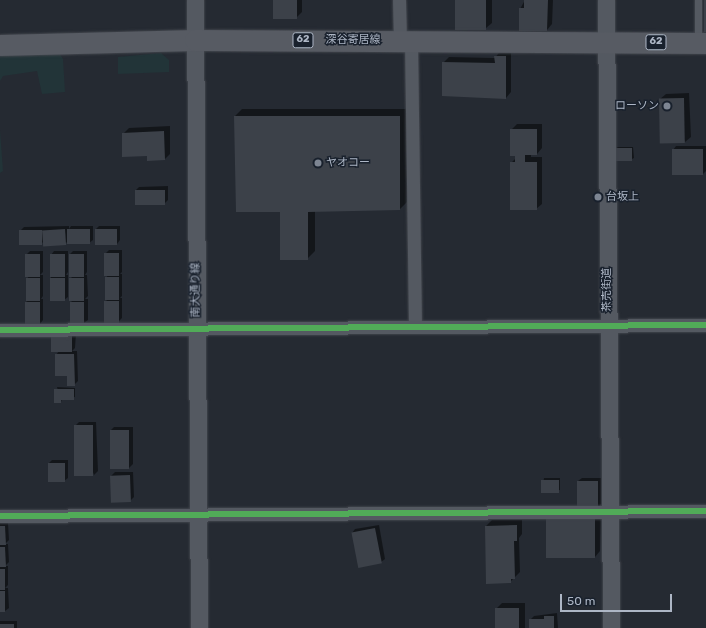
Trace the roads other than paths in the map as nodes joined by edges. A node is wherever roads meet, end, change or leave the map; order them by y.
1 (195, 0) edge
2 (399, 0) edge
3 (606, 0) edge
4 (698, 0) edge
5 (195, 40) junction
6 (405, 40) junction
7 (606, 42) junction
8 (702, 43) edge
9 (0, 44) edge
10 (607, 325) junction
11 (706, 325) edge
12 (415, 327) junction
13 (196, 329) junction
14 (0, 330) edge
15 (706, 511) edge
16 (608, 512) junction
17 (199, 514) junction
18 (0, 516) edge
19 (199, 628) edge
20 (611, 628) edge

1 - 5 street, 南大通り線
2 - 6 street
3 - 7 street, 茶売街道
4 - 8 lane
5 - 6 main road, 深谷寄居線 / 62
5 - 9 main road, 深谷寄居線 / 62
5 - 13 street, 南大通り線
6 - 7 main road, 深谷寄居線 / 62
6 - 12 street
7 - 8 main road, 深谷寄居線 / 62
7 - 10 street, 茶売街道
10 - 11 street
10 - 12 street
10 - 16 street, 茶売街道
12 - 13 street
13 - 14 street
13 - 17 street, 南大通り線
15 - 16 street
16 - 17 street
16 - 20 street, 茶売街道
17 - 18 street
17 - 19 street, 南大通り線

